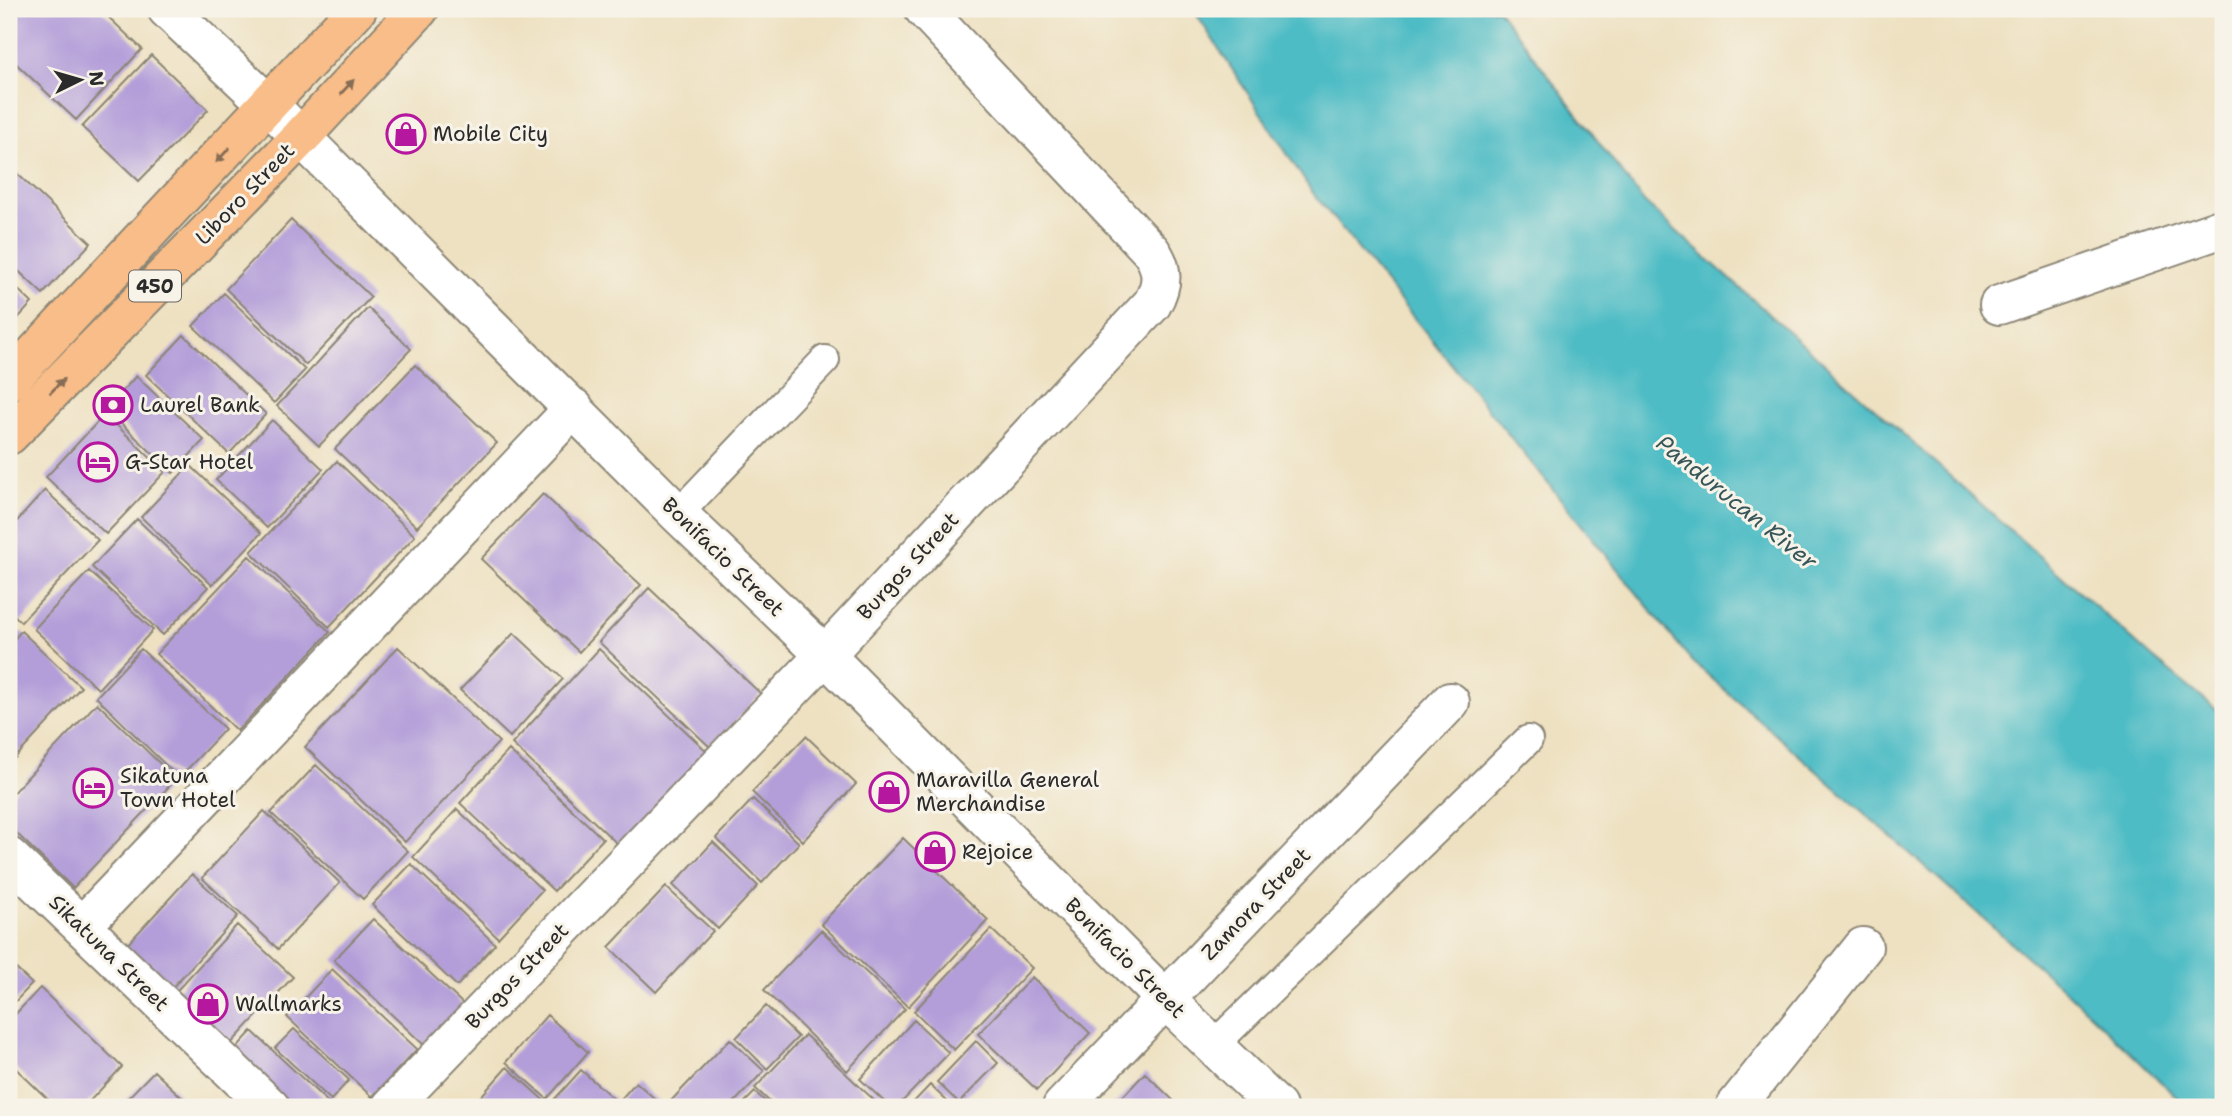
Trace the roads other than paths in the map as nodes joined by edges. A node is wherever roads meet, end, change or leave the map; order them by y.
1 (167, 9) edge
2 (357, 9) edge
3 (419, 9) edge
4 (923, 9) edge
5 (269, 105) junction
6 (301, 137) junction
7 (2223, 228) edge
8 (1999, 305) dead end
9 (825, 360) dead end
10 (9, 381) edge
11 (575, 408) junction
12 (9, 435) edge
13 (678, 514) junction
14 (825, 655) junction
15 (1450, 702) dead end
16 (1528, 740) dead end
17 (9, 857) edge
18 (82, 926) junction
19 (1863, 947) dead end
20 (1165, 999) junction
21 (1213, 1045) junction
22 (270, 1107) edge
23 (391, 1107) edge
24 (1062, 1107) edge
25 (1278, 1107) edge
26 (1735, 1107) edge

1 - 5 street, Bonifacio Street
2 - 5 main road, Liboro Street / 450
6 -> 3 main road, Liboro Street / 450
4 - 14 street, Burgos Street
5 - 6 street, Bonifacio Street
5 -> 10 main road, Liboro Street / 450
6 - 11 street, Bonifacio Street
12 -> 6 main road, Liboro Street / 450
7 - 8 street
9 - 13 lane
11 - 13 street, Bonifacio Street
11 - 18 street
13 - 14 street, Bonifacio Street
14 - 20 street, Bonifacio Street
14 - 23 street, Burgos Street
15 - 20 street, Zamora Street
16 - 21 lane
17 - 18 street, Sikatuna Street
18 - 22 street, Sikatuna Street
19 - 26 street
20 - 21 street, Bonifacio Street
20 - 24 street, Zamora Street
21 - 25 street, Bonifacio Street

